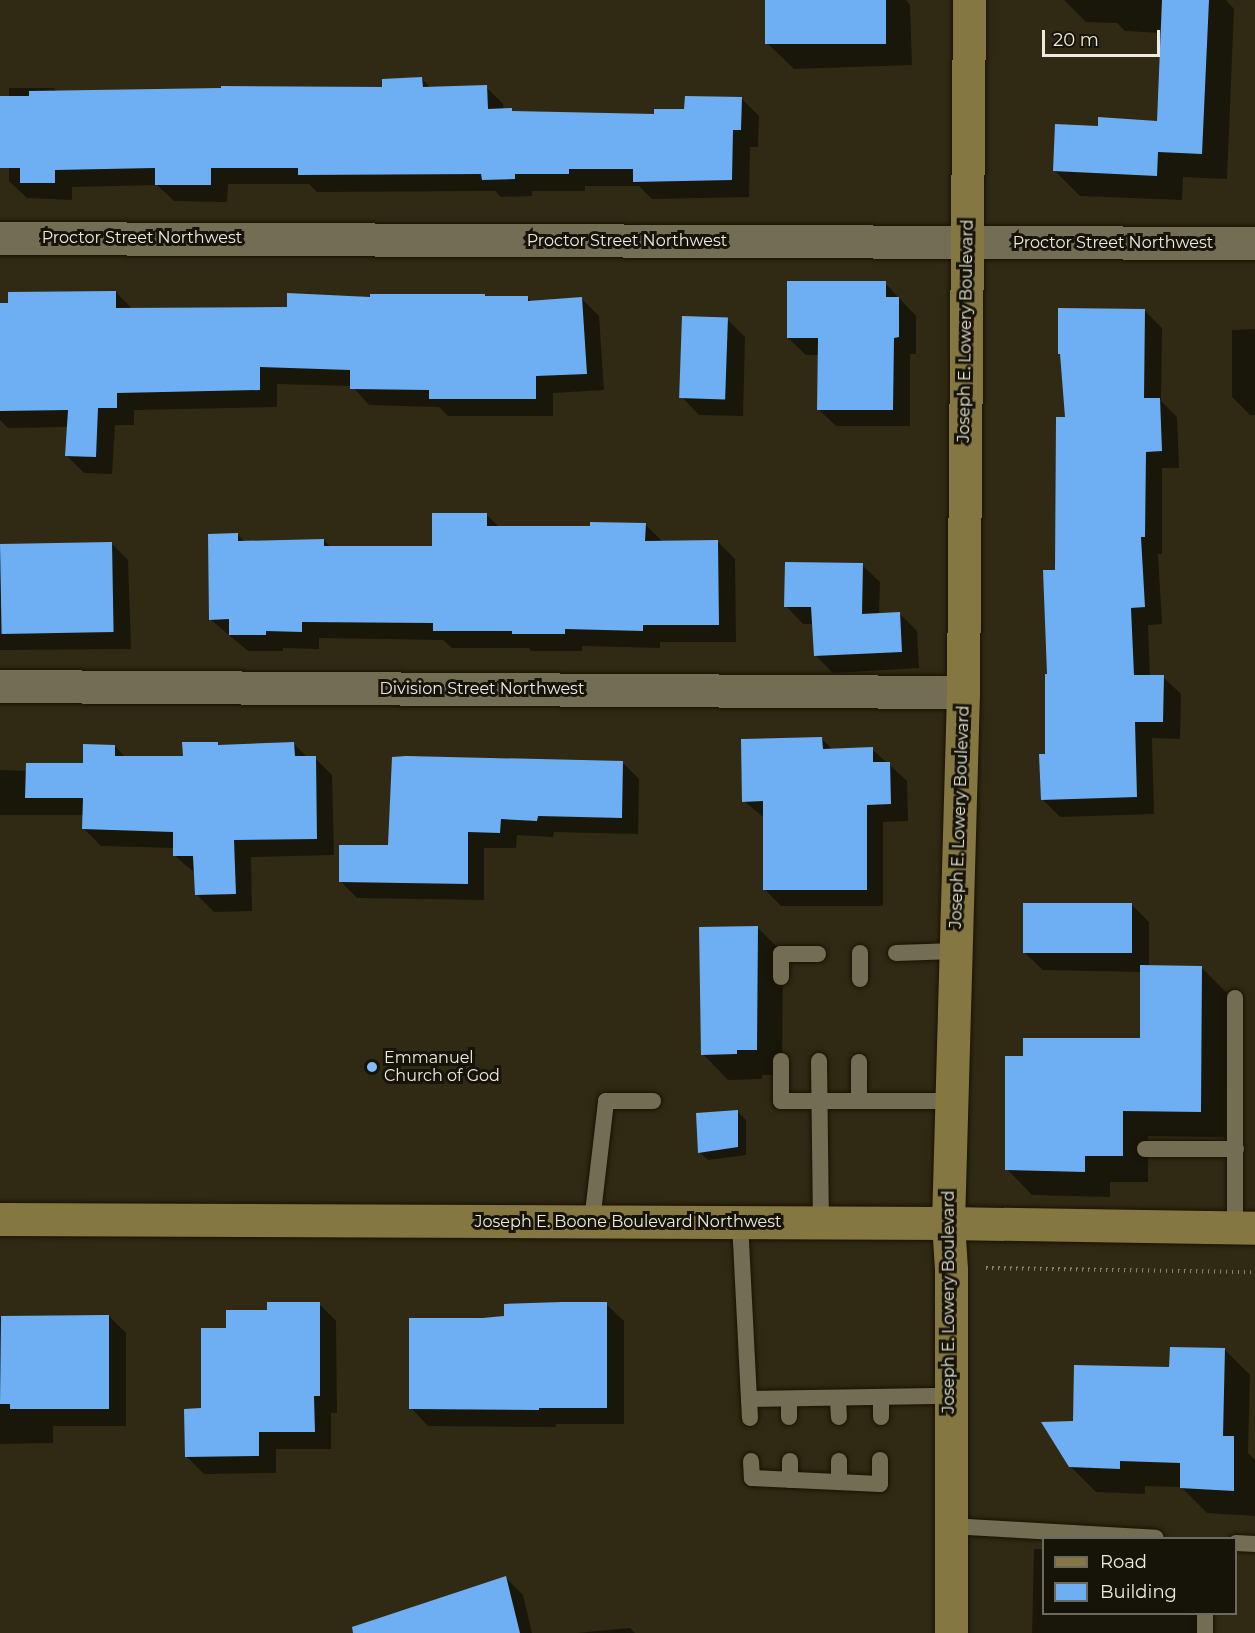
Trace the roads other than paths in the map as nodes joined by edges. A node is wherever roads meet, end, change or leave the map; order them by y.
1 (969, 0) edge
2 (0, 238) edge
3 (967, 242) junction
4 (1255, 243) edge
5 (0, 686) edge
6 (963, 692) junction
7 (956, 951) junction
8 (896, 952) dead end
9 (860, 953) dead end
10 (818, 954) dead end
11 (781, 978) dead end
12 (860, 979) dead end
13 (1235, 998) dead end
14 (781, 1061) dead end
15 (819, 1061) dead end
16 (859, 1062) dead end
17 (653, 1101) dead end
18 (819, 1101) junction
19 (859, 1101) junction
20 (951, 1101) junction
21 (1145, 1149) dead end
22 (1236, 1149) junction
23 (0, 1219) edge
24 (592, 1221) junction
25 (740, 1222) junction
26 (821, 1223) junction
27 (948, 1223) junction
28 (1245, 1228) edge
29 (949, 1396) junction
30 (749, 1399) junction
31 (789, 1399) junction
32 (838, 1399) junction
33 (881, 1399) junction
34 (789, 1417) dead end
35 (881, 1417) dead end
36 (750, 1418) dead end
37 (839, 1418) dead end
38 (880, 1460) dead end
39 (751, 1461) dead end
40 (790, 1461) dead end
41 (839, 1461) dead end
42 (790, 1480) junction
43 (839, 1482) junction
44 (950, 1526) junction
45 (1124, 1537) edge
46 (1237, 1543) edge
47 (1255, 1544) edge
48 (1205, 1615) edge
49 (951, 1633) edge
50 (1204, 1633) edge

1 - 3 main road, Joseph E. Lowery Boulevard
2 - 3 street, Proctor Street Northwest
3 - 4 street, Proctor Street Northwest
3 - 6 main road, Joseph E. Lowery Boulevard
5 - 6 street, Division Street Northwest
6 - 7 main road, Joseph E. Lowery Boulevard
7 - 8 lane
7 - 20 main road, Joseph E. Lowery Boulevard
9 - 12 lane
10 - 11 lane
13 - 22 lane
14 - 18 lane
15 - 18 lane
16 - 19 lane
17 - 24 lane
18 - 19 lane
18 - 26 lane
19 - 20 lane
20 - 27 main road, Joseph E. Lowery Boulevard
21 - 22 lane
22 - 28 lane
23 - 24 main road, Joseph E. Boone Boulevard Northwest
24 - 25 main road, Joseph E. Boone Boulevard Northwest
25 - 26 main road, Joseph E. Boone Boulevard Northwest
25 - 30 lane
26 - 27 main road, Joseph E. Boone Boulevard Northwest
27 - 28 main road, Joseph E. Boone Boulevard Northwest
27 - 29 main road, Joseph E. Lowery Boulevard
29 - 33 lane
29 - 44 main road, Joseph E. Lowery Boulevard
30 - 31 lane
30 - 36 lane
31 - 32 lane
31 - 34 lane
32 - 33 lane
32 - 37 lane
33 - 35 lane
38 - 43 lane
39 - 42 lane
40 - 42 lane
41 - 43 lane
42 - 43 lane
44 - 45 lane
44 - 49 main road, Joseph E. Lowery Boulevard
46 - 47 lane
48 - 50 lane

